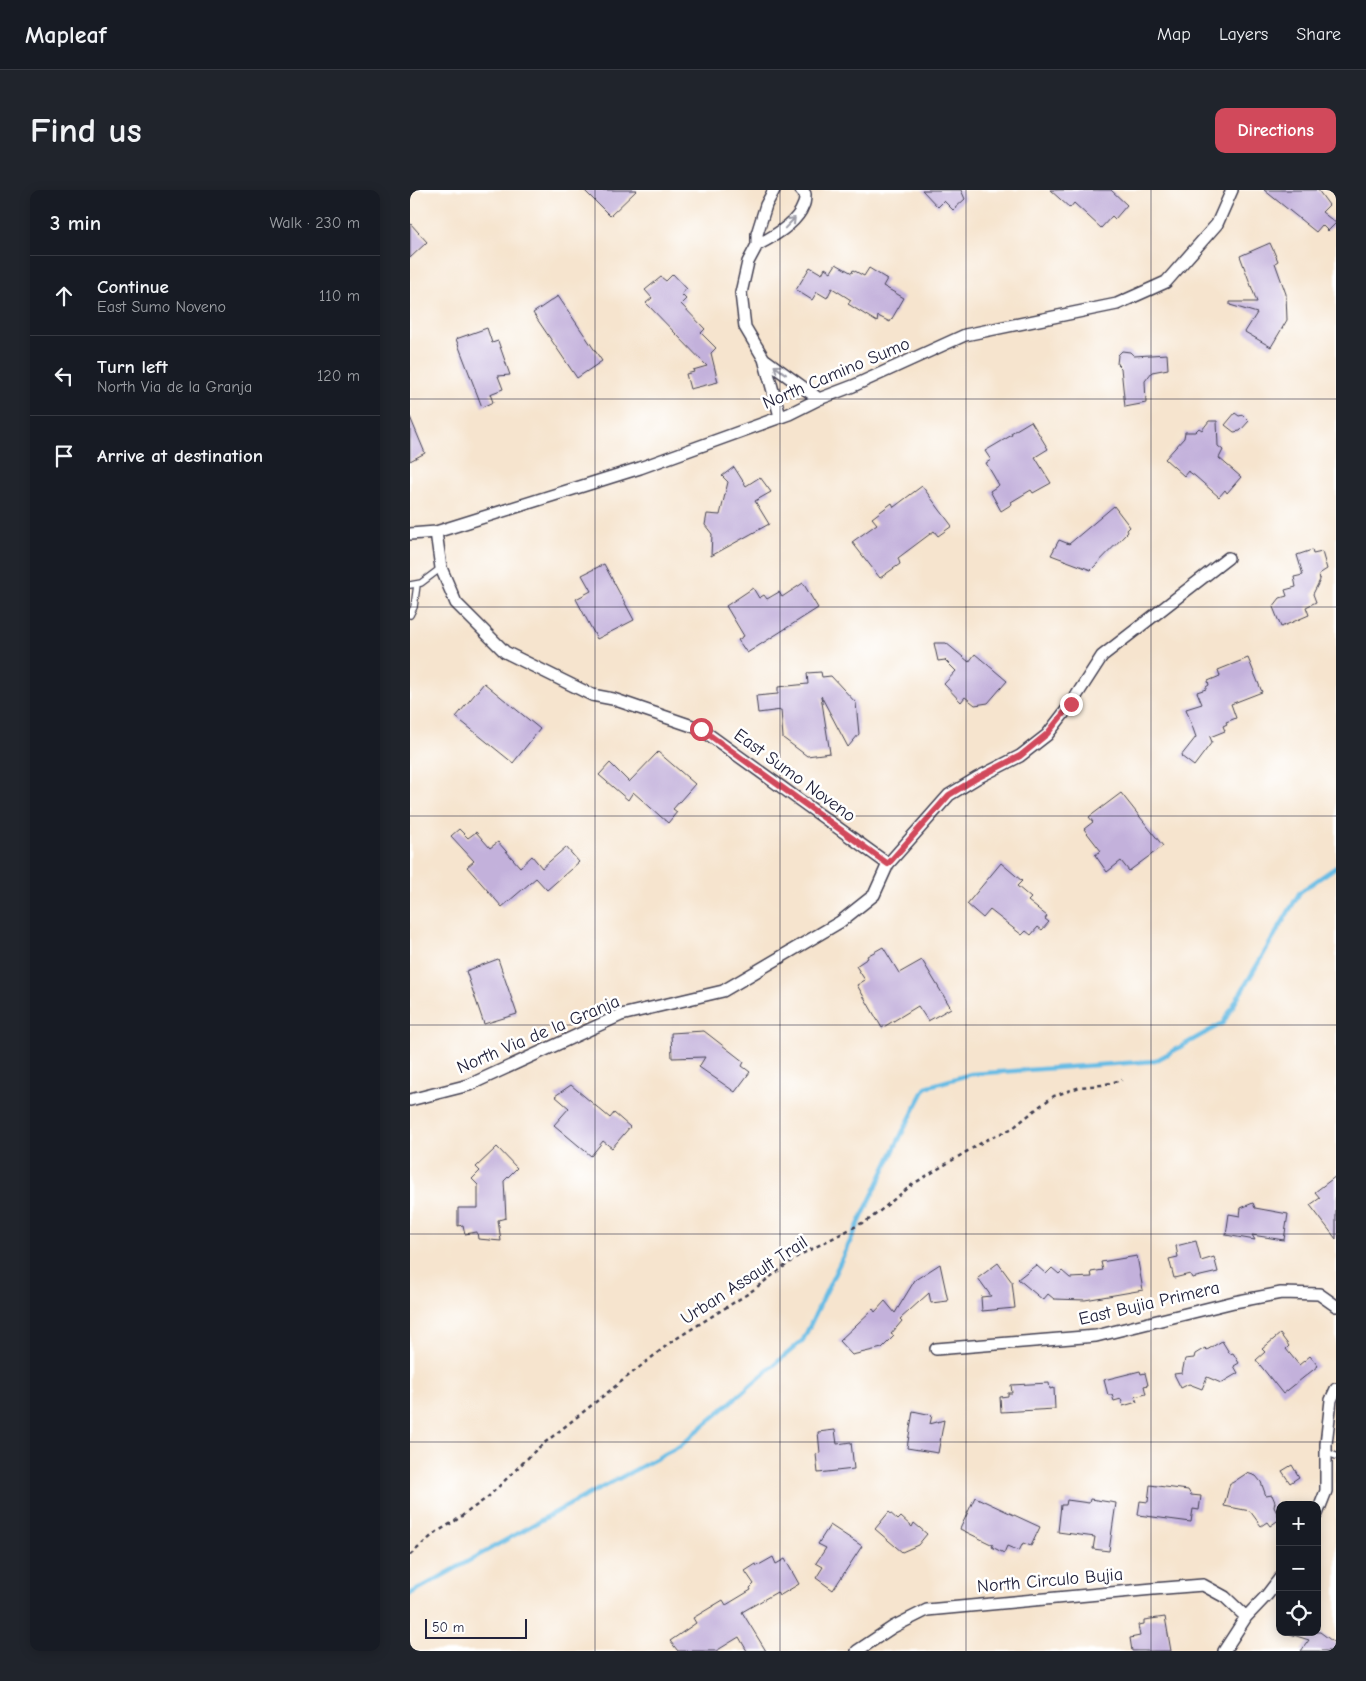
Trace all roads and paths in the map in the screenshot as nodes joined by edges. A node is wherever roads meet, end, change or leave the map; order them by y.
1 (774, 190) edge
2 (801, 190) edge
3 (1232, 190) edge
4 (757, 244) junction
5 (764, 359) junction
6 (819, 399) junction
7 (780, 416) junction
8 (436, 532) junction
9 (410, 534) edge
10 (1228, 558) dead end
11 (441, 568) junction
12 (413, 585) edge
13 (410, 615) edge
14 (888, 864) junction
15 (1122, 1080) dead end
16 (410, 1100) edge
17 (1336, 1306) edge
18 (936, 1349) dead end
19 (1336, 1390) edge
20 (1331, 1454) edge
21 (1321, 1504) edge
22 (410, 1555) edge
23 (1276, 1583) edge
24 (1246, 1617) junction
25 (857, 1651) edge
26 (1224, 1651) edge

1 - 4 street
4 -> 2 street
3 - 6 street, North Camino Sumo
4 - 5 street
6 -> 5 street
5 - 7 street
6 - 7 street, North Camino Sumo
7 - 8 street, North Camino Sumo
8 - 9 street, North Camino Sumo
8 - 11 street, East Sumo Noveno
10 - 14 street, North Via de la Granja
11 - 12 lane
11 - 14 street, East Sumo Noveno
12 - 13 lane
14 - 16 street, North Via de la Granja
15 - 22 path, Urban Assault Trail
17 - 18 street, East Bujia Primera
19 - 20 street
20 - 21 street
23 - 24 street
24 - 25 street, North Circulo Bujia
24 - 26 street

